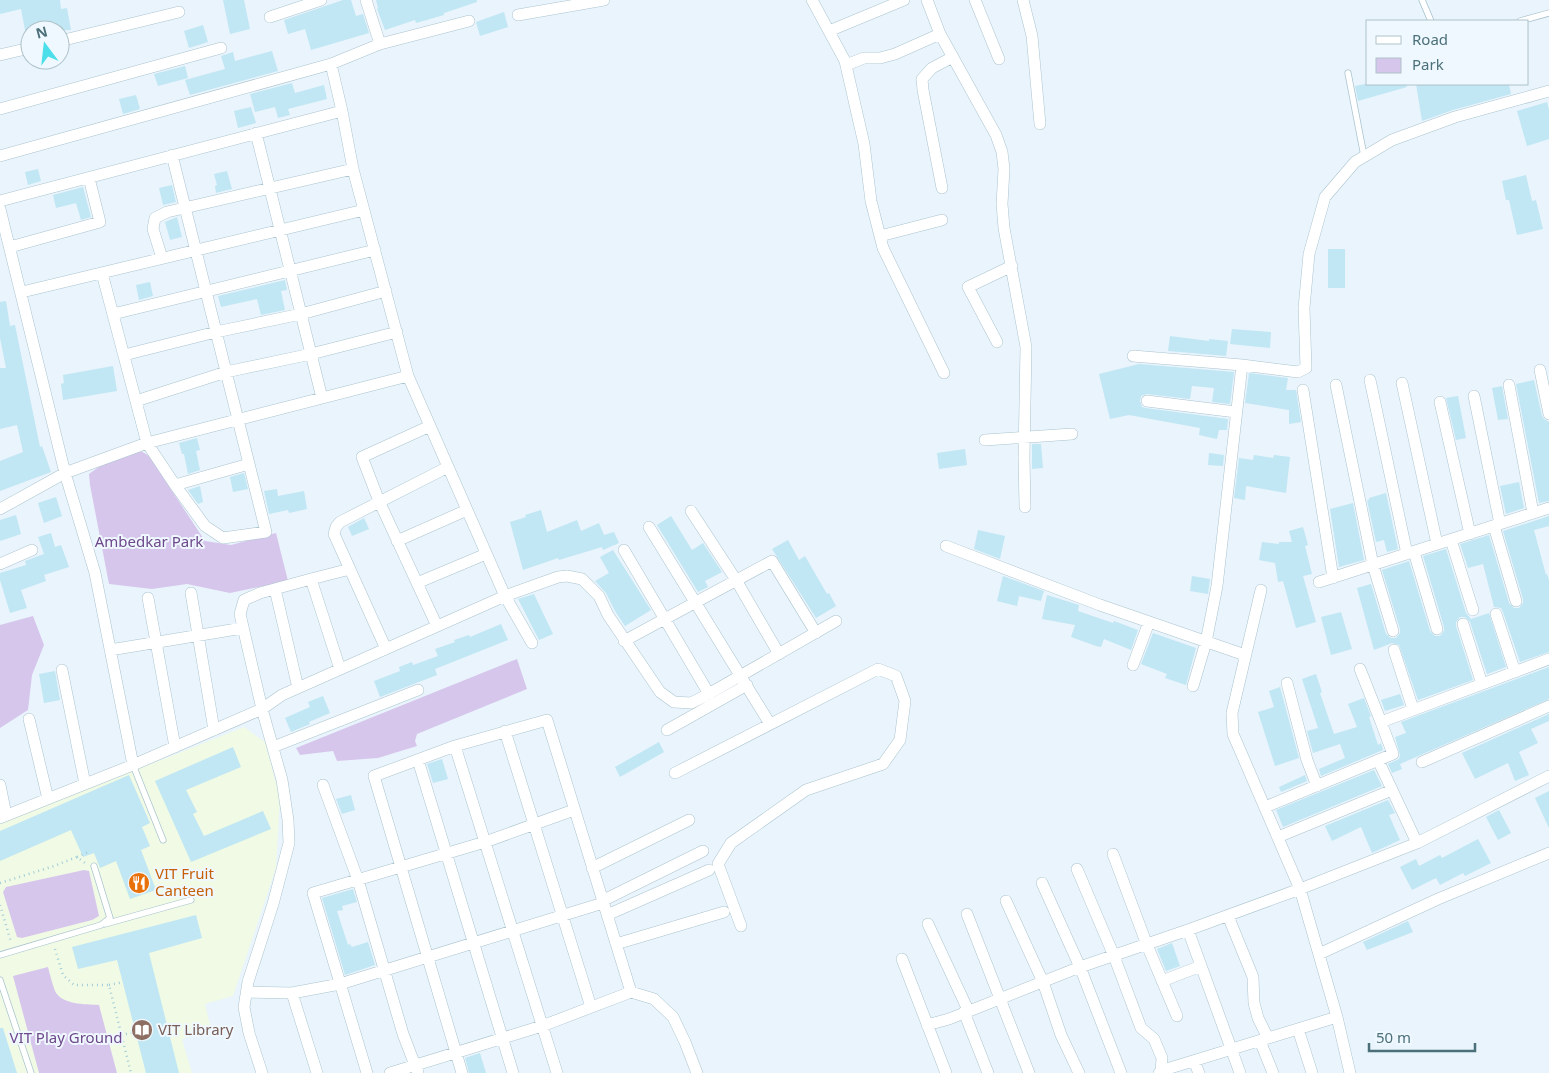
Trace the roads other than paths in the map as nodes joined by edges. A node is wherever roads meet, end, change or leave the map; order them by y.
1 (322, 0) edge
2 (366, 0) edge
3 (604, 0) edge
4 (812, 0) edge
5 (904, 0) edge
6 (927, 0) edge
7 (975, 0) edge
8 (1023, 0) edge
9 (1422, 0) edge
10 (179, 12) dead end
11 (1549, 13) edge
12 (270, 16) dead end
13 (518, 16) dead end
14 (1431, 20) edge
15 (1524, 20) edge
16 (470, 21) dead end
17 (829, 31) junction
18 (940, 34) junction
19 (70, 39) edge
20 (380, 44) junction
21 (220, 48) dead end
22 (20, 50) edge
23 (0, 55) edge
24 (952, 57) junction
25 (1000, 59) dead end
26 (331, 64) junction
27 (846, 65) junction
28 (1348, 73) dead end
29 (1549, 91) edge
30 (0, 109) edge
31 (342, 111) junction
32 (1040, 124) dead end
33 (256, 133) junction
34 (0, 156) edge
35 (172, 156) junction
36 (1364, 156) junction
37 (353, 169) junction
38 (89, 178) junction
39 (270, 188) junction
40 (942, 188) dead end
41 (0, 202) edge
42 (185, 208) junction
43 (0, 209) edge
44 (364, 210) junction
45 (942, 220) dead end
46 (280, 230) junction
47 (880, 236) junction
48 (10, 247) junction
49 (195, 250) junction
50 (375, 250) junction
51 (162, 258) junction
52 (1012, 266) junction
53 (290, 271) junction
54 (102, 273) junction
55 (206, 290) junction
56 (386, 291) junction
57 (22, 292) junction
58 (113, 314) junction
59 (301, 314) junction
60 (216, 332) junction
61 (397, 332) junction
62 (997, 342) dead end
63 (124, 354) junction
64 (311, 354) junction
65 (1133, 356) dead end
66 (1242, 365) junction
67 (1540, 370) dead end
68 (226, 372) junction
69 (944, 373) dead end
70 (408, 376) junction
71 (1370, 380) dead end
72 (1402, 383) dead end
73 (1509, 384) dead end
74 (1336, 385) dead end
75 (1303, 390) dead end
76 (1474, 396) dead end
77 (322, 398) junction
78 (136, 401) junction
79 (1147, 401) dead end
80 (1440, 402) dead end
81 (1236, 412) junction
82 (1549, 414) edge
83 (238, 420) junction
84 (430, 426) junction
85 (1072, 434) dead end
86 (1025, 437) junction
87 (985, 440) dead end
88 (147, 443) junction
89 (249, 464) junction
90 (448, 467) junction
91 (65, 473) junction
92 (175, 485) junction
93 (379, 501) junction
94 (1025, 507) dead end
95 (1549, 508) edge
96 (0, 509) edge
97 (467, 510) junction
98 (692, 511) dead end
99 (1533, 513) junction
100 (1497, 525) junction
101 (649, 527) dead end
102 (1470, 534) junction
103 (1451, 540) junction
104 (397, 541) junction
105 (1437, 544) junction
106 (946, 546) dead end
107 (32, 550) dead end
108 (624, 550) dead end
109 (1410, 553) junction
110 (486, 554) junction
111 (0, 564) edge
112 (1373, 565) junction
113 (350, 569) junction
114 (1333, 578) junction
115 (310, 579) junction
116 (736, 580) junction
117 (1319, 582) dead end
118 (417, 583) junction
119 (275, 589) junction
120 (1261, 590) dead end
121 (191, 593) dead end
122 (505, 596) junction
123 (148, 598) dead end
124 (1516, 601) dead end
125 (695, 603) junction
126 (1472, 610) dead end
127 (1496, 614) dead end
128 (665, 619) junction
129 (836, 621) dead end
130 (1149, 622) junction
131 (1463, 624) dead end
132 (437, 626) junction
133 (244, 628) junction
134 (1438, 629) dead end
135 (1393, 631) dead end
136 (816, 633) junction
137 (198, 636) junction
138 (624, 640) junction
139 (155, 642) junction
140 (1206, 642) junction
141 (532, 643) dead end
142 (386, 649) junction
143 (110, 650) junction
144 (1394, 650) dead end
145 (779, 654) junction
146 (1245, 656) junction
147 (1549, 659) edge
148 (1133, 665) dead end
149 (340, 669) junction
150 (1360, 669) dead end
151 (62, 670) dead end
152 (1516, 672) junction
153 (744, 680) junction
154 (1287, 684) dead end
155 (1482, 684) junction
156 (1193, 686) dead end
157 (298, 688) junction
158 (418, 690) dead end
159 (709, 694) junction
160 (1549, 706) edge
161 (262, 709) junction
162 (1413, 709) junction
163 (29, 719) dead end
164 (1380, 722) junction
165 (770, 724) junction
166 (214, 730) junction
167 (667, 730) dead end
168 (505, 731) junction
169 (456, 746) junction
170 (175, 747) junction
171 (273, 747) junction
172 (418, 760) junction
173 (1378, 760) junction
174 (1422, 762) dead end
175 (133, 765) junction
176 (675, 773) dead end
177 (1549, 776) edge
178 (85, 784) junction
179 (0, 785) edge
180 (323, 785) dead end
181 (1317, 786) junction
182 (1392, 790) junction
183 (48, 799) junction
184 (1265, 807) junction
185 (574, 810) junction
186 (3, 816) edge
187 (689, 820) dead end
188 (534, 824) junction
189 (1278, 837) junction
190 (163, 840) dead end
191 (485, 842) junction
192 (1417, 843) junction
193 (703, 851) dead end
194 (446, 853) junction
195 (1549, 853) edge
196 (1113, 854) dead end
197 (94, 866) road end
198 (400, 867) junction
199 (592, 868) junction
200 (1077, 869) dead end
201 (709, 870) dead end
202 (358, 880) junction
203 (1042, 883) dead end
204 (1300, 889) junction
205 (191, 900) dead end
206 (1006, 901) dead end
207 (603, 902) junction
208 (724, 912) dead end
209 (967, 914) dead end
210 (563, 916) junction
211 (607, 916) junction
212 (1228, 916) junction
213 (928, 924) dead end
214 (101, 925) junction
215 (741, 926) dead end
216 (1188, 930) junction
217 (513, 932) junction
218 (474, 943) junction
219 (616, 944) junction
220 (1147, 945) junction
221 (1319, 954) junction
222 (0, 955) edge
223 (1114, 956) junction
224 (428, 957) junction
225 (902, 959) dead end
226 (1202, 966) junction
227 (1080, 968) junction
228 (385, 970) junction
229 (0, 980) edge
230 (1162, 981) junction
231 (1043, 982) junction
232 (340, 984) junction
233 (246, 992) junction
234 (631, 992) junction
235 (292, 993) junction
236 (1001, 998) junction
237 (591, 1007) junction
238 (966, 1012) junction
239 (1177, 1016) dead end
240 (1337, 1017) junction
241 (542, 1026) junction
242 (927, 1026) junction
243 (1298, 1029) junction
244 (502, 1038) junction
245 (1264, 1039) junction
246 (1232, 1049) junction
247 (456, 1053) junction
248 (1194, 1061) junction
249 (416, 1069) edge
250 (30, 1073) edge
251 (262, 1073) edge
252 (317, 1073) edge
253 (366, 1073) edge
254 (390, 1073) edge
255 (462, 1073) edge
256 (513, 1073) edge
257 (556, 1073) edge
258 (697, 1073) edge
259 (946, 1073) edge
260 (988, 1073) edge
261 (1029, 1073) edge
262 (1079, 1073) edge
263 (1121, 1073) edge
264 (1160, 1073) edge
265 (1199, 1073) edge
266 (1240, 1073) edge
267 (1272, 1073) edge
268 (1312, 1073) edge
269 (1350, 1073) edge

1 - 12 street
2 - 20 street
3 - 13 street
4 - 17 street
5 - 17 street
6 - 18 street
7 - 25 street
8 - 32 street
9 - 14 lane
10 - 19 street
11 - 15 lane
16 - 20 street
17 - 27 street
18 - 24 street
18 - 27 street
20 - 26 street
21 - 30 street
22 - 23 street
24 - 40 street
24 - 52 street
26 - 31 street
26 - 34 street
27 - 47 street
28 - 36 lane
29 - 36 street
31 - 33 street
31 - 37 street
33 - 35 street
33 - 39 street
35 - 38 street
35 - 42 street
36 - 66 street
37 - 39 street
37 - 44 street
38 - 41 street
38 - 48 street
39 - 42 street
39 - 46 street
42 - 49 street
42 - 51 street
43 - 48 street
44 - 46 street
44 - 50 street
45 - 47 street
46 - 49 street
46 - 53 street
47 - 69 street
48 - 57 street
49 - 51 street
49 - 55 street
50 - 53 street
50 - 56 street
51 - 54 street
52 - 62 street
52 - 86 street
53 - 55 street
53 - 59 street
54 - 57 street
54 - 58 street
55 - 58 street
55 - 60 street
56 - 59 street
56 - 61 street
57 - 91 street
58 - 63 street
59 - 60 street
59 - 64 street
60 - 63 street
60 - 68 street
61 - 64 street
61 - 70 street
63 - 78 street
64 - 68 street
64 - 77 street
65 - 66 street
66 - 81 street
67 - 82 street
68 - 78 street
68 - 83 street
70 - 77 street
70 - 84 street
71 - 109 street
72 - 105 street
73 - 99 street
74 - 112 street
75 - 114 street
76 - 100 street
77 - 83 street
78 - 88 street
79 - 81 street
80 - 102 street
81 - 140 street
83 - 88 street
83 - 89 street
84 - 90 street
84 - 93 street
85 - 86 street
86 - 87 street
86 - 94 street
88 - 91 street
88 - 92 street
89 - 92 street
89 - 92 street
90 - 93 street
90 - 97 street
91 - 96 street
91 - 143 street
93 - 104 street
93 - 113 street
95 - 99 street
97 - 104 street
97 - 110 street
98 - 116 street
99 - 100 street
100 - 102 street
100 - 124 street
101 - 125 street
102 - 103 street
103 - 105 street
103 - 126 street
104 - 118 street
105 - 109 street
106 - 130 street
107 - 111 street
108 - 128 street
109 - 112 street
109 - 134 street
110 - 118 street
110 - 122 street
112 - 114 street
112 - 135 street
113 - 115 street
113 - 142 street
114 - 117 street
115 - 119 street
115 - 149 street
116 - 125 street
116 - 136 street
116 - 145 street
118 - 132 street
119 - 133 street
119 - 157 street
120 - 146 street
121 - 137 street
122 - 132 street
122 - 138 street
122 - 141 street
123 - 139 street
125 - 128 street
125 - 153 street
127 - 152 street
128 - 138 street
128 - 159 street
129 - 136 street
130 - 140 street
130 - 148 street
131 - 155 street
132 - 142 street
133 - 137 street
133 - 161 street
136 - 145 street
137 - 139 street
137 - 166 street
138 - 159 street
139 - 143 street
139 - 170 street
140 - 146 street
140 - 156 street
142 - 149 street
143 - 175 street
144 - 162 street
145 - 153 street
146 - 184 street
147 - 152 street
149 - 157 street
150 - 164 street
151 - 178 street
152 - 155 street
153 - 159 street
153 - 165 street
153 - 167 street
154 - 181 street
155 - 162 street
157 - 161 street
158 - 171 street
160 - 174 street
161 - 166 street
161 - 171 street
162 - 164 street
163 - 183 street
164 - 173 street
165 - 176 street
165 - 215 street
166 - 170 street
168 - 169 street
168 - 185 street
168 - 188 street
169 - 172 street
169 - 191 street
170 - 175 street
171 - 233 street
172 - 194 street
172 - 198 street
173 - 181 street
173 - 182 street
175 - 178 street
175 - 190 lane
177 - 192 street
178 - 183 street
179 - 186 street
180 - 202 street
181 - 184 street
182 - 189 street
182 - 192 street
183 - 186 street
184 - 189 street
185 - 188 street
185 - 199 street
187 - 199 street
188 - 191 street
188 - 210 street
189 - 204 street
191 - 194 street
191 - 217 street
192 - 204 street
193 - 207 street
194 - 198 street
194 - 218 street
195 - 221 street
196 - 220 street
197 - 214 lane
198 - 202 street
198 - 224 street
199 - 207 street
200 - 223 street
201 - 211 street
202 - 228 street
202 - 232 street
203 - 227 street
204 - 212 street
204 - 221 street
205 - 214 lane
206 - 231 street
207 - 210 street
207 - 211 street
208 - 219 street
209 - 236 street
210 - 217 street
210 - 237 street
211 - 219 street
212 - 216 street
212 - 245 street
213 - 238 street
214 - 222 lane
216 - 220 street
216 - 226 street
217 - 218 street
217 - 241 street
218 - 224 street
218 - 244 street
219 - 234 street
220 - 223 street
220 - 230 street
221 - 240 street
223 - 227 street
223 - 264 street
224 - 228 street
224 - 247 street
225 - 242 street
226 - 230 street
226 - 246 street
227 - 231 street
227 - 263 street
228 - 232 street
228 - 249 street
229 - 250 lane
230 - 239 street
231 - 236 street
231 - 262 street
232 - 235 street
232 - 253 street
233 - 235 street
233 - 251 street
234 - 237 street
234 - 258 street
235 - 252 street
236 - 238 street
236 - 261 street
237 - 241 street
238 - 242 street
238 - 260 street
240 - 243 street
240 - 269 street
241 - 244 street
241 - 257 street
242 - 259 street
243 - 245 street
243 - 268 street
244 - 247 street
244 - 256 street
245 - 246 street
245 - 267 street
246 - 248 street
246 - 266 street
247 - 249 street
247 - 255 street
248 - 264 street
248 - 265 street
249 - 254 street

